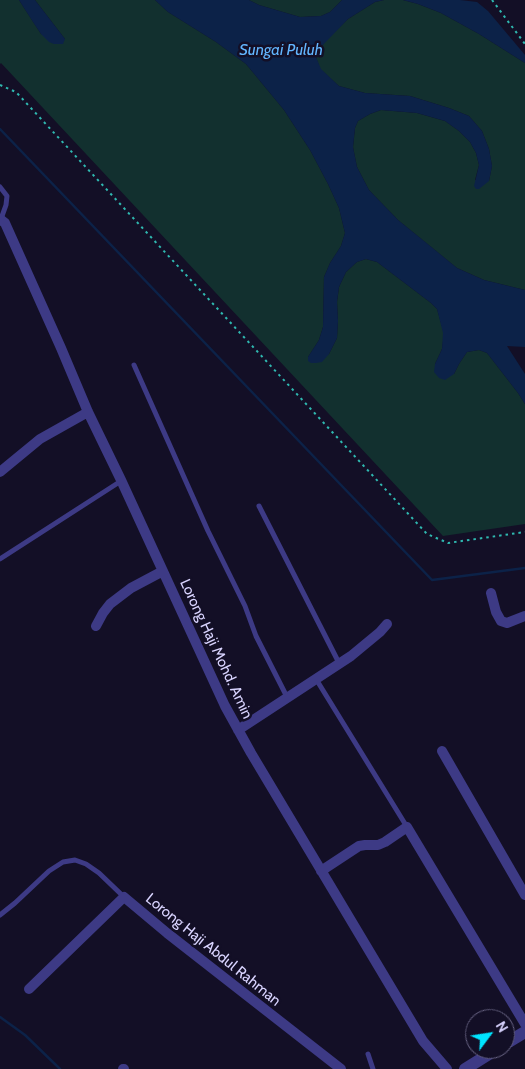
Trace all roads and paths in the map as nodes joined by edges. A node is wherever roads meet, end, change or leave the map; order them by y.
1 (492, 0) edge
2 (525, 44) edge
3 (0, 84) edge
4 (0, 187) edge
5 (0, 219) edge
6 (134, 365) dead end
7 (88, 412) junction
8 (0, 472) edge
9 (121, 480) junction
10 (259, 506) dead end
11 (525, 532) edge
12 (0, 559) edge
13 (163, 571) junction
14 (491, 593) dead end
15 (525, 616) edge
16 (388, 624) dead end
17 (96, 626) dead end
18 (340, 664) junction
19 (316, 679) junction
20 (287, 697) junction
21 (238, 730) junction
22 (442, 751) dead end
23 (407, 827) junction
24 (321, 871) junction
25 (525, 895) edge
26 (124, 897) junction
27 (0, 915) edge
28 (29, 989) dead end
29 (525, 1024) edge
30 (368, 1054) dead end
31 (481, 1059) edge
32 (341, 1069) edge
33 (373, 1069) edge
34 (447, 1069) edge
35 (465, 1069) edge

1 - 2 path
3 - 11 path
4 - 5 lane
5 - 7 street, Lorong Haji Mohd. Amin
6 - 20 lane
7 - 8 street
7 - 9 street, Lorong Haji Mohd. Amin
9 - 12 lane
9 - 13 street, Lorong Haji Mohd. Amin
10 - 18 lane
13 - 17 street
13 - 21 street, Lorong Haji Mohd. Amin
14 - 15 street
16 - 18 street
18 - 19 street
19 - 20 street
19 - 23 lane
20 - 21 street
21 - 24 street, Lorong Haji Mohd. Amin
22 - 25 street
23 - 24 street
23 - 29 street
24 - 34 street, Lorong Haji Mohd. Amin
26 - 27 lane
26 - 28 street, Lorong Haji Abdul Rahman
26 - 32 street, Lorong Haji Abdul Rahman
30 - 33 lane
31 - 35 street

